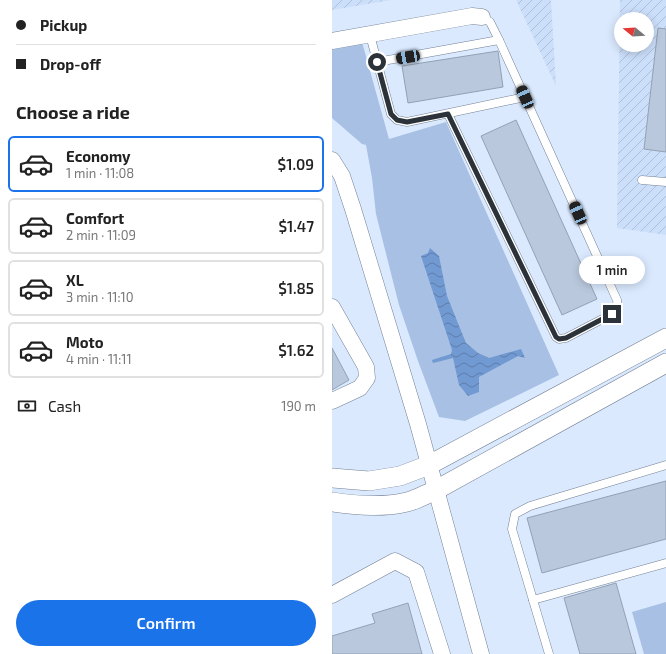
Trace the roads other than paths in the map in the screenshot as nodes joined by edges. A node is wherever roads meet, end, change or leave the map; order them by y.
1 (482, 17) joint
2 (370, 35) junction
3 (499, 40) junction
4 (332, 41) edge
5 (377, 62) junction
6 (525, 97) junction
7 (448, 114) junction
8 (332, 160) edge
9 (642, 180) dead end
10 (666, 182) edge
11 (332, 307) edge
12 (666, 338) edge
13 (666, 363) edge
14 (332, 401) edge
15 (429, 465) junction
16 (666, 465) edge
17 (332, 478) edge
18 (436, 490) junction
19 (332, 502) edge
20 (666, 563) edge
21 (332, 595) edge
22 (533, 600) junction
23 (442, 654) edge
24 (481, 654) edge
25 (549, 654) edge

1 - 2 street
1 - 3 lane
2 - 4 street
2 - 5 lane
3 - 5 lane
3 - 6 lane
5 - 7 lane
6 - 7 lane
6 - 7 lane
8 - 15 street
9 - 10 lane
11 - 14 street
12 - 15 street
13 - 18 street
15 - 17 street
15 - 18 street
16 - 22 lane
18 - 19 street
18 - 24 street
20 - 22 lane
21 - 23 street
22 - 25 lane

